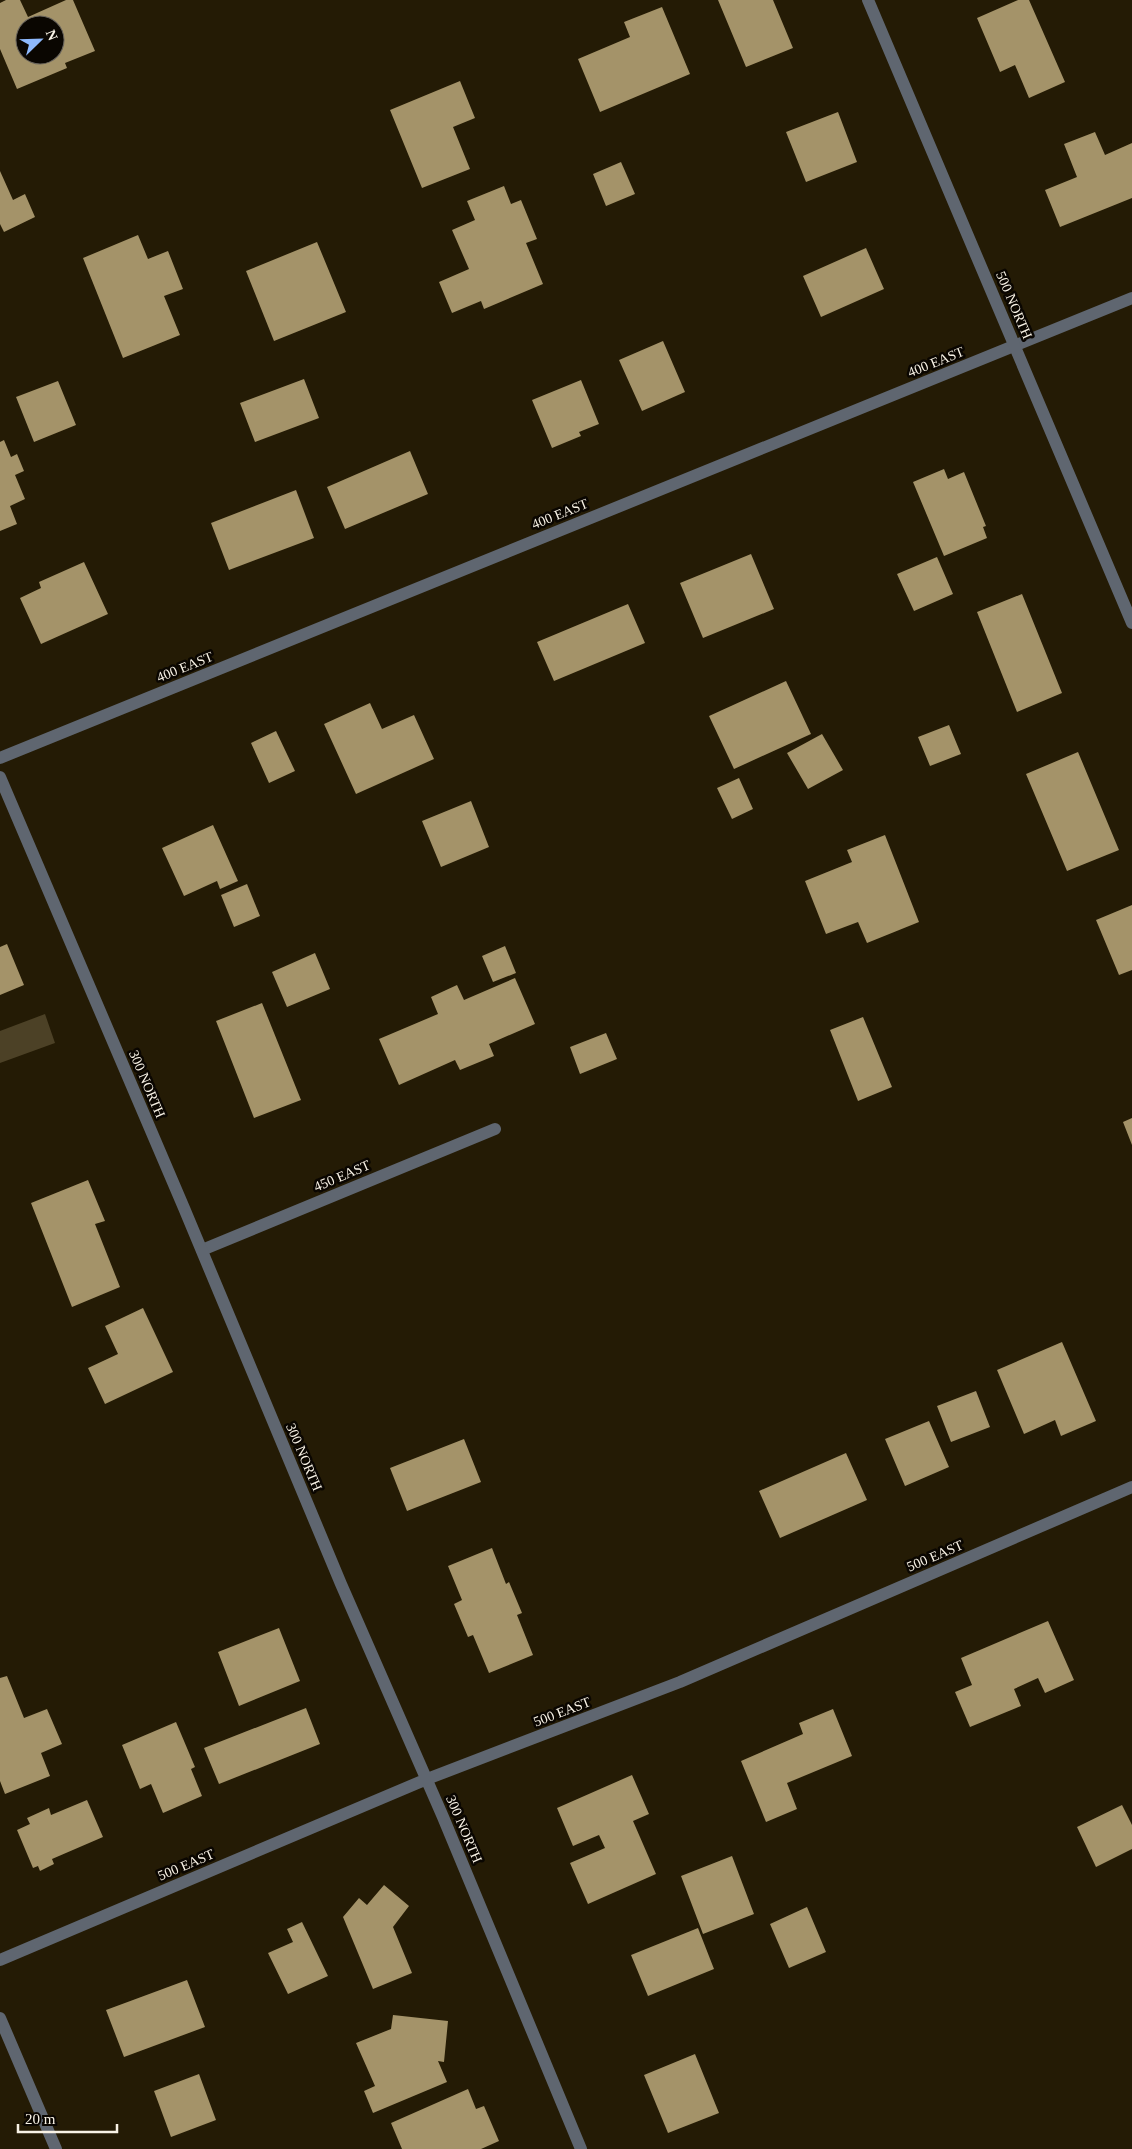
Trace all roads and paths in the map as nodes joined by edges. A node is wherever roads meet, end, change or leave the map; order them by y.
1 (868, 0) edge
2 (1132, 298) edge
3 (1015, 346) junction
4 (1132, 623) edge
5 (0, 758) edge
6 (0, 777) edge
7 (494, 1129) dead end
8 (202, 1250) junction
9 (1132, 1487) edge
10 (427, 1780) junction
11 (0, 1960) edge
12 (0, 2018) edge
13 (56, 2149) edge
14 (581, 2149) edge

1 - 3 street, 500 NORTH
2 - 3 street, 400 EAST
3 - 4 street, 500 NORTH
3 - 5 street, 400 EAST
6 - 8 street, 300 NORTH
7 - 8 street, 450 EAST
8 - 10 street, 300 NORTH
9 - 10 street, 500 EAST
10 - 11 street, 500 EAST
10 - 14 street, 300 NORTH
12 - 13 street

